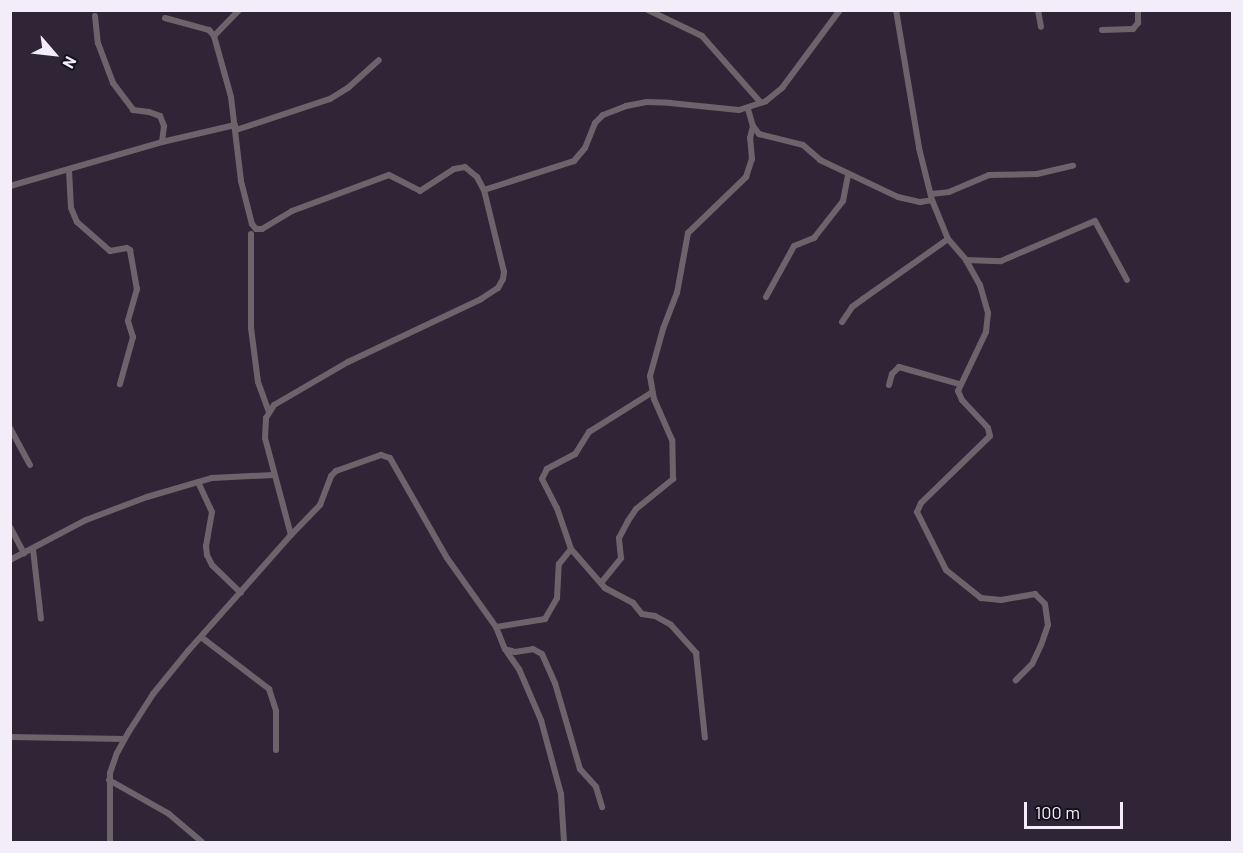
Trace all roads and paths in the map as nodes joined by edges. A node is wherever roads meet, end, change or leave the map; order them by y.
1 (239, 10) edge
2 (648, 10) edge
3 (840, 10) edge
4 (896, 10) edge
5 (1038, 10) edge
6 (1138, 10) edge
7 (95, 16) dead end
8 (165, 18) dead end
9 (1041, 27) dead end
10 (1102, 30) dead end
11 (214, 36) junction
12 (380, 60) dead end
13 (761, 103) junction
14 (748, 109) junction
15 (753, 126) junction
16 (235, 127) junction
17 (162, 142) junction
18 (1073, 166) dead end
19 (69, 170) junction
20 (848, 175) junction
21 (10, 186) edge
22 (484, 190) junction
23 (931, 197) junction
24 (251, 234) dead end
25 (948, 239) junction
26 (966, 260) junction
27 (1126, 280) dead end
28 (766, 297) dead end
29 (842, 322) dead end
30 (120, 384) dead end
31 (890, 384) dead end
32 (959, 384) junction
33 (651, 393) junction
34 (269, 412) junction
35 (10, 428) edge
36 (30, 465) dead end
37 (273, 476) junction
38 (198, 482) junction
39 (10, 527) edge
40 (291, 535) junction
41 (33, 549) junction
42 (572, 549) junction
43 (24, 553) junction
44 (10, 560) edge
45 (602, 583) junction
46 (241, 593) junction
47 (41, 619) dead end
48 (496, 627) junction
49 (201, 637) junction
50 (507, 652) junction
51 (1016, 680) dead end
52 (10, 737) edge
53 (705, 738) dead end
54 (124, 740) junction
55 (276, 750) dead end
56 (109, 780) junction
57 (602, 807) dead end
58 (110, 843) edge
59 (202, 843) edge
60 (564, 843) edge

1 - 11 street
2 - 13 street
3 - 13 street
4 - 23 street
5 - 9 street
6 - 10 street
7 - 17 street
8 - 11 street
11 - 16 street
12 - 16 street
13 - 14 street
14 - 15 street
14 - 22 street
15 - 20 street
15 - 33 street
16 - 17 street
16 - 22 street
17 - 19 street
18 - 23 street
19 - 21 street
19 - 30 street
20 - 23 street
20 - 28 street
22 - 34 street
23 - 25 street
24 - 34 street
25 - 26 street
25 - 29 street
26 - 27 street
26 - 32 street
31 - 32 street
32 - 51 street
33 - 42 street
33 - 45 street
34 - 37 street
35 - 36 street
37 - 38 street
37 - 40 street
38 - 41 street
38 - 46 street
39 - 43 street
40 - 46 street
40 - 48 street
41 - 43 street
41 - 47 street
42 - 45 street
42 - 48 street
43 - 44 street
45 - 53 street
46 - 49 street
48 - 50 street
49 - 54 street
49 - 55 street
50 - 57 street
50 - 60 street
52 - 54 street
54 - 56 street
56 - 58 street
56 - 59 street

